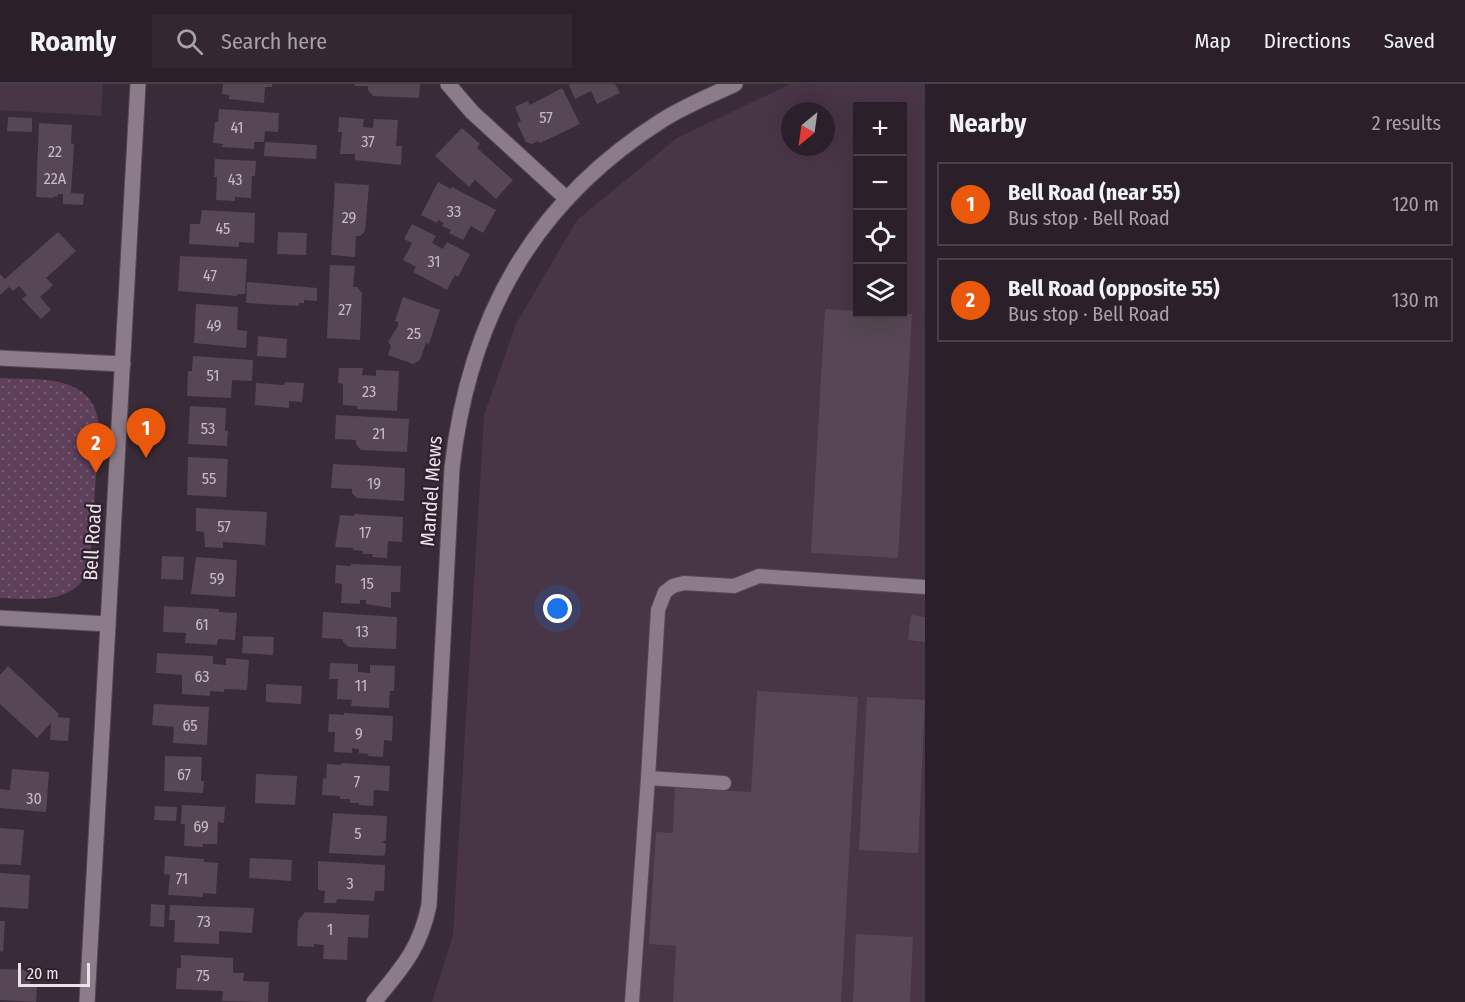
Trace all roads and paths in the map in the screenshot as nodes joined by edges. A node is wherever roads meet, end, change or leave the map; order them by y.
1 (138, 84) edge
2 (448, 84) edge
3 (735, 84) edge
4 (567, 199) junction
5 (0, 358) edge
6 (123, 364) junction
7 (925, 587) edge
8 (0, 618) edge
9 (108, 624) junction
10 (648, 778) junction
11 (724, 783) dead end
12 (87, 1002) edge
13 (374, 1002) edge
14 (632, 1002) edge

1 - 6 street, Bell Road
2 - 4 street
3 - 4 street, Mandel Mews
4 - 13 street, Mandel Mews
5 - 6 street
6 - 9 street, Bell Road
7 - 10 lane
8 - 9 street
9 - 12 street, Bell Road
10 - 11 lane
10 - 14 lane

